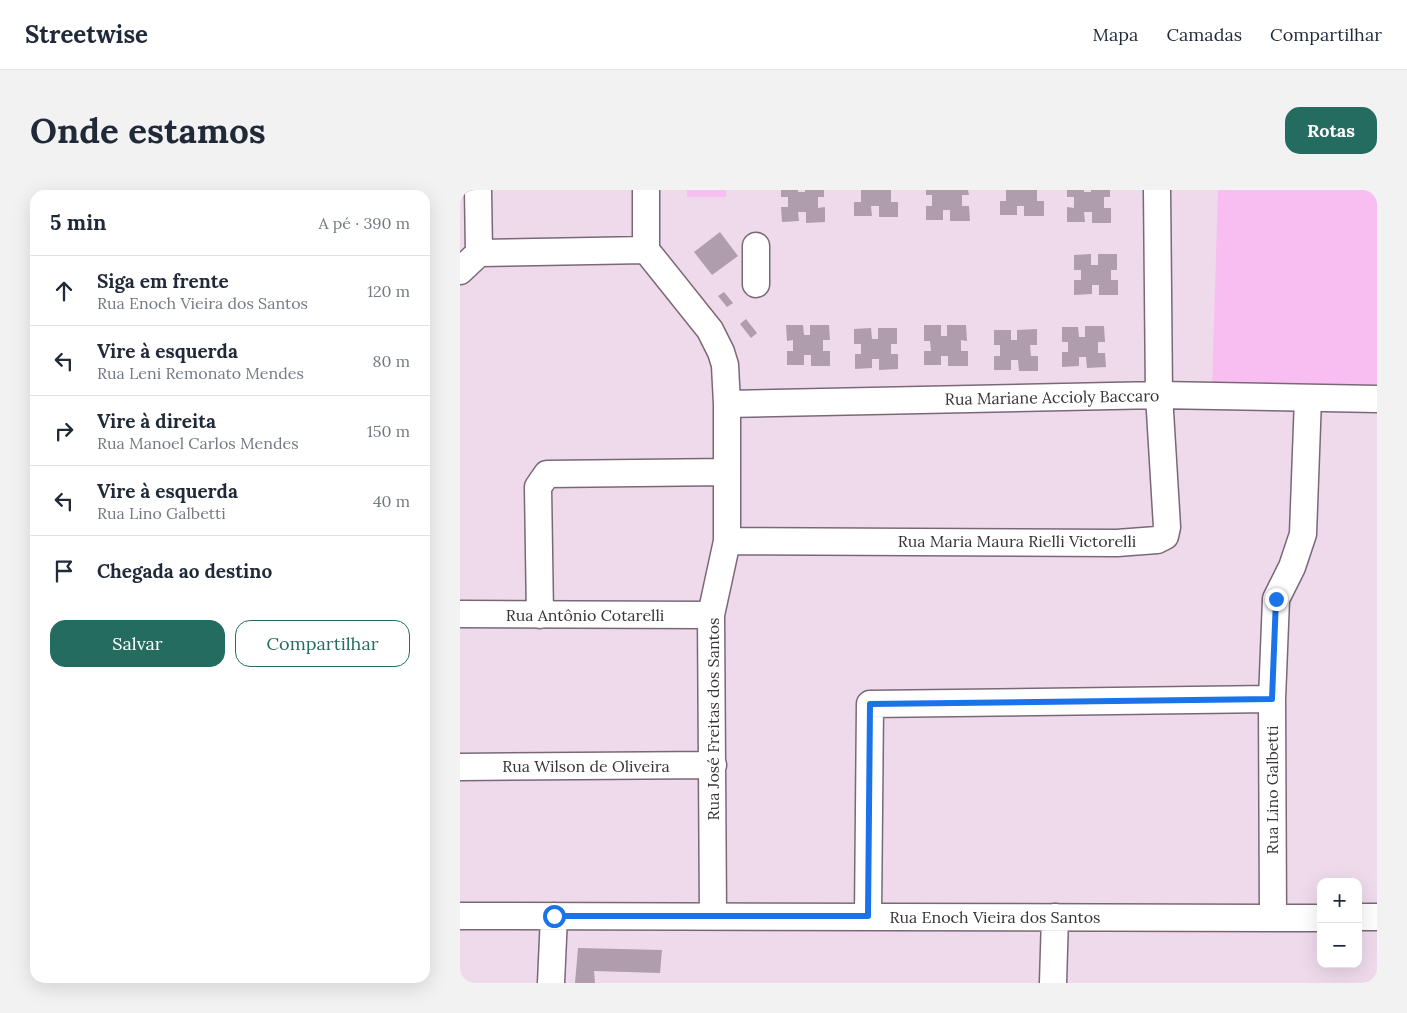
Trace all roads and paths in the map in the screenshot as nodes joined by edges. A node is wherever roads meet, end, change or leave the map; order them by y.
1 (478, 190) edge
2 (646, 190) edge
3 (1157, 190) edge
4 (756, 246) dead end
5 (646, 250) junction
6 (479, 253) junction
7 (460, 271) edge
8 (756, 284) dead end
9 (1159, 395) junction
10 (1308, 398) junction
11 (1377, 400) edge
12 (727, 404) junction
13 (727, 472) junction
14 (727, 541) junction
15 (460, 614) edge
16 (540, 615) junction
17 (711, 615) junction
18 (1272, 699) junction
19 (713, 765) junction
20 (460, 767) edge
21 (460, 916) edge
22 (554, 916) junction
23 (713, 916) junction
24 (868, 916) junction
25 (1055, 917) junction
26 (1362, 917) edge
27 (1377, 917) edge
28 (1273, 918) junction
29 (1317, 918) edge
30 (551, 983) edge
31 (1053, 983) edge

1 - 6 street
2 - 5 street
3 - 9 street
4 - 8 street
5 - 6 street
5 - 12 street, Rua José Freitas dos Santos
6 - 7 street
9 - 10 street, Rua Mariane Accioly Baccaro
9 - 12 street, Rua Mariane Accioly Baccaro
9 - 14 street, Rua Maria Maura Rielli Victorelli
10 - 11 street, Rua Mariane Accioly Baccaro
10 - 18 street, Rua Lino Galbetti
12 - 13 street, Rua José Freitas dos Santos
13 - 14 street, Rua José Freitas dos Santos
13 - 16 street
14 - 17 street, Rua José Freitas dos Santos
15 - 16 street, Rua Antônio Cotarelli
16 - 17 street, Rua Antônio Cotarelli
17 - 19 street, Rua José Freitas dos Santos
18 - 24 street
18 - 28 street, Rua Lino Galbetti
19 - 20 street, Rua Wilson de Oliveira
19 - 23 street, Rua José Freitas dos Santos
21 - 22 street, Rua Enoch Vieira dos Santos
22 - 23 street, Rua Enoch Vieira dos Santos
22 - 30 street
23 - 24 street, Rua Enoch Vieira dos Santos
24 - 25 street, Rua Enoch Vieira dos Santos
25 - 28 street, Rua Enoch Vieira dos Santos
25 - 31 street
26 - 27 street
28 - 29 street, Rua Enoch Vieira dos Santos

